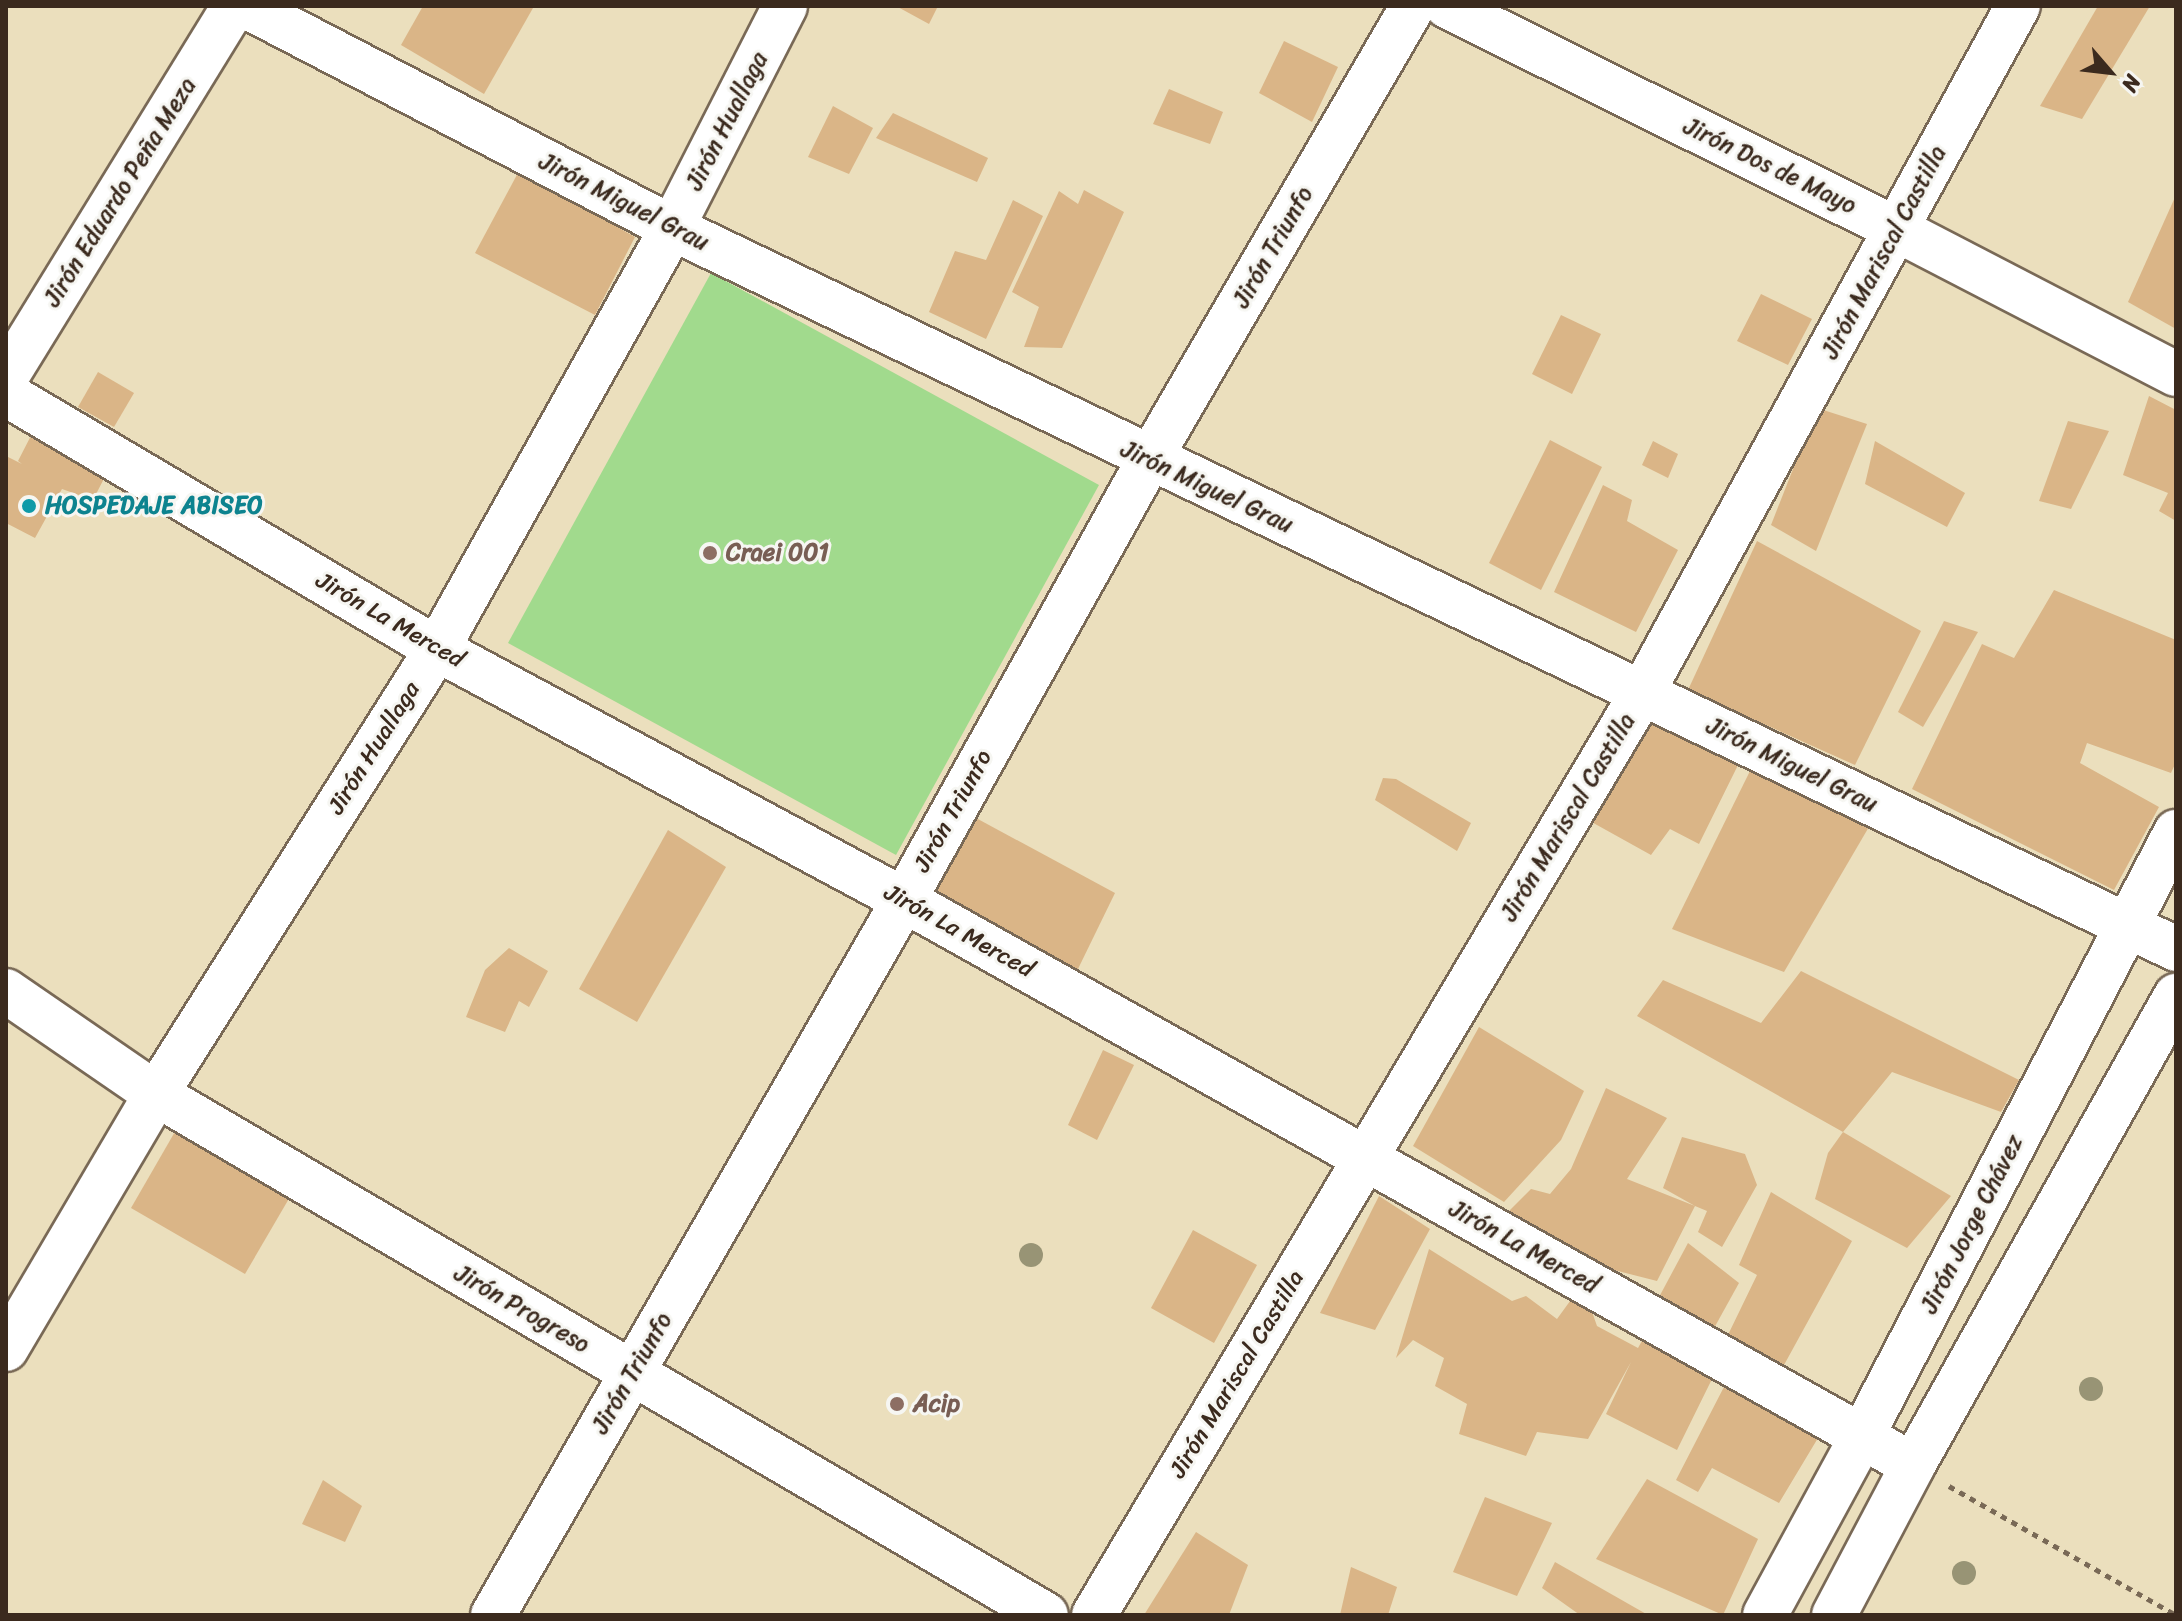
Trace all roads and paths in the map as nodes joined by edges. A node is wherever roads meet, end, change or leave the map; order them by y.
1 (234, 6) edge
2 (246, 6) edge
3 (785, 6) edge
4 (1413, 6) edge
5 (1447, 6) edge
6 (2018, 6) edge
7 (672, 228) junction
8 (1896, 229) junction
9 (2176, 374) edge
10 (6, 377) edge
11 (6, 394) edge
12 (1149, 460) junction
13 (437, 649) junction
14 (1642, 693) junction
15 (2176, 832) edge
16 (904, 900) junction
17 (2126, 926) junction
18 (2176, 949) edge
19 (6, 991) edge
20 (2176, 996) edge
21 (156, 1094) junction
22 (1365, 1158) junction
23 (6, 1349) edge
24 (632, 1373) junction
25 (1862, 1436) junction
26 (1913, 1465) junction
27 (493, 1615) edge
28 (1046, 1615) edge
29 (1094, 1615) edge
30 (1765, 1615) edge
31 (1834, 1615) edge
32 (2176, 1615) edge

1 - 10 street, Jirón Eduardo Peña Meza
2 - 7 street, Jirón Miguel Grau
3 - 7 street, Jirón Huallaga
4 - 12 street, Jirón Triunfo
5 - 8 street, Jirón Dos de Mayo
6 - 8 street, Jirón Mariscal Castilla
7 - 12 street, Jirón Miguel Grau
7 - 13 street, Jirón Huallaga
8 - 9 street, Jirón Dos de Mayo
8 - 14 street, Jirón Mariscal Castilla
11 - 13 street, Jirón La Merced
12 - 14 street, Jirón Miguel Grau
12 - 16 street, Jirón Triunfo
13 - 16 street, Jirón La Merced
13 - 21 street, Jirón Huallaga
14 - 17 street, Jirón Miguel Grau
14 - 22 street, Jirón Mariscal Castilla
15 - 17 street, Jirón Jorge Chávez
16 - 22 street, Jirón La Merced
16 - 24 street, Jirón Triunfo
17 - 18 street, Jirón Miguel Grau
17 - 25 street, Jirón Jorge Chávez
19 - 21 street, Jirón Progreso
20 - 26 street
21 - 23 street, Jirón Huallaga
21 - 24 street, Jirón Progreso
22 - 25 street, Jirón La Merced
22 - 29 street, Jirón Mariscal Castilla
24 - 27 street, Jirón Triunfo
24 - 28 street, Jirón Progreso
25 - 26 street, Jirón La Merced
25 - 30 street, Jirón Jorge Chávez
26 - 31 street
26 - 32 path

